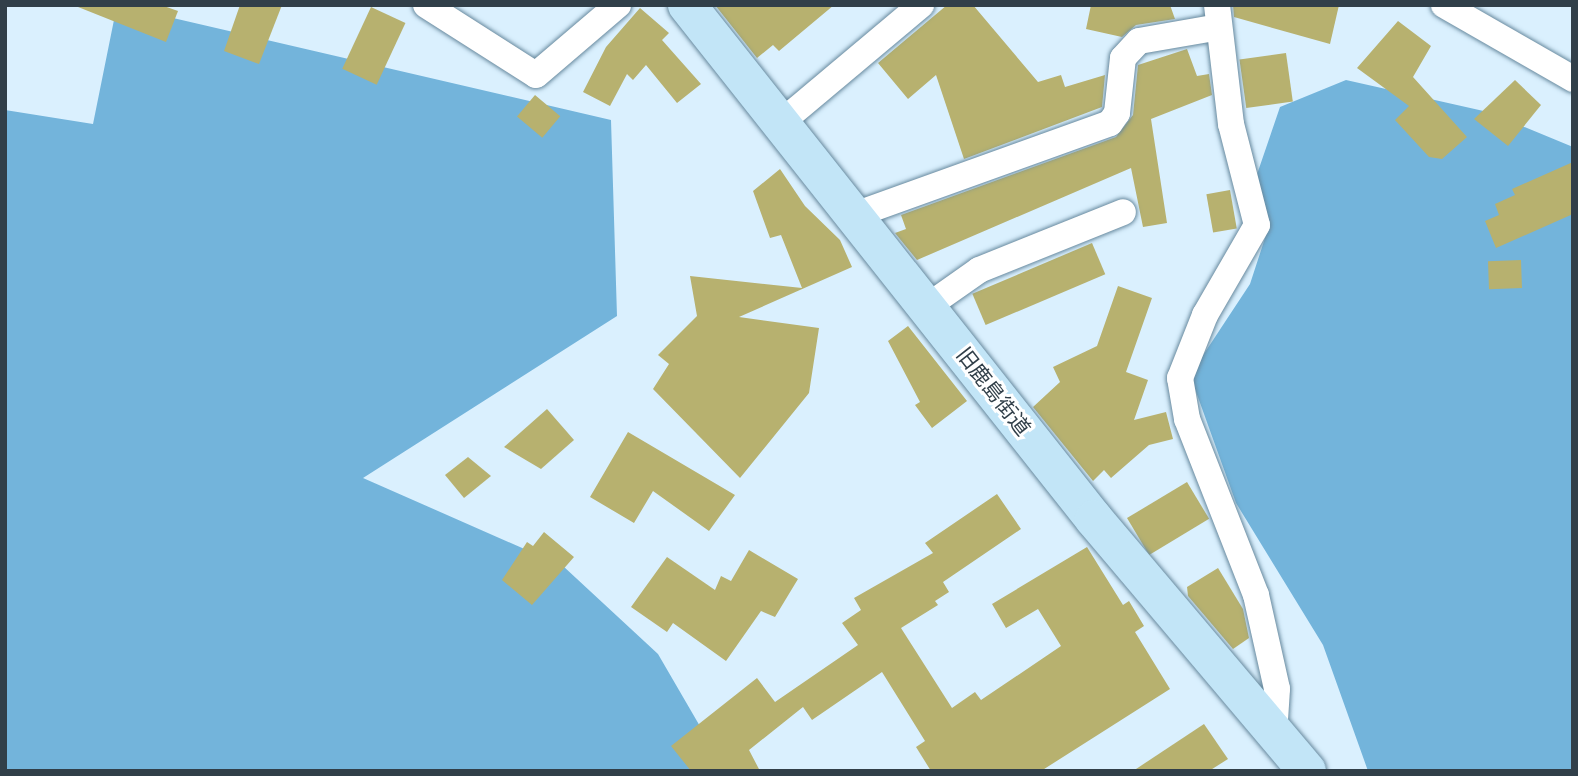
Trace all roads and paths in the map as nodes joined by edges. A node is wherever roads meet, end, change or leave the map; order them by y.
1 (426, 5) edge
2 (618, 5) edge
3 (687, 5) edge
4 (921, 5) edge
5 (1444, 5) edge
6 (1218, 16) edge
7 (1573, 79) edge
8 (784, 120) junction
9 (1123, 212) dead end
10 (852, 216) junction
11 (928, 306) junction
12 (1274, 736) junction
13 (1307, 771) edge

1 - 2 street
3 - 8 street, 旧鹿島街道
4 - 8 street
5 - 7 street
6 - 10 street
6 - 12 street
8 - 10 street, 旧鹿島街道
9 - 11 street
10 - 11 street, 旧鹿島街道
11 - 12 street, 旧鹿島街道
12 - 13 street, 旧鹿島街道

